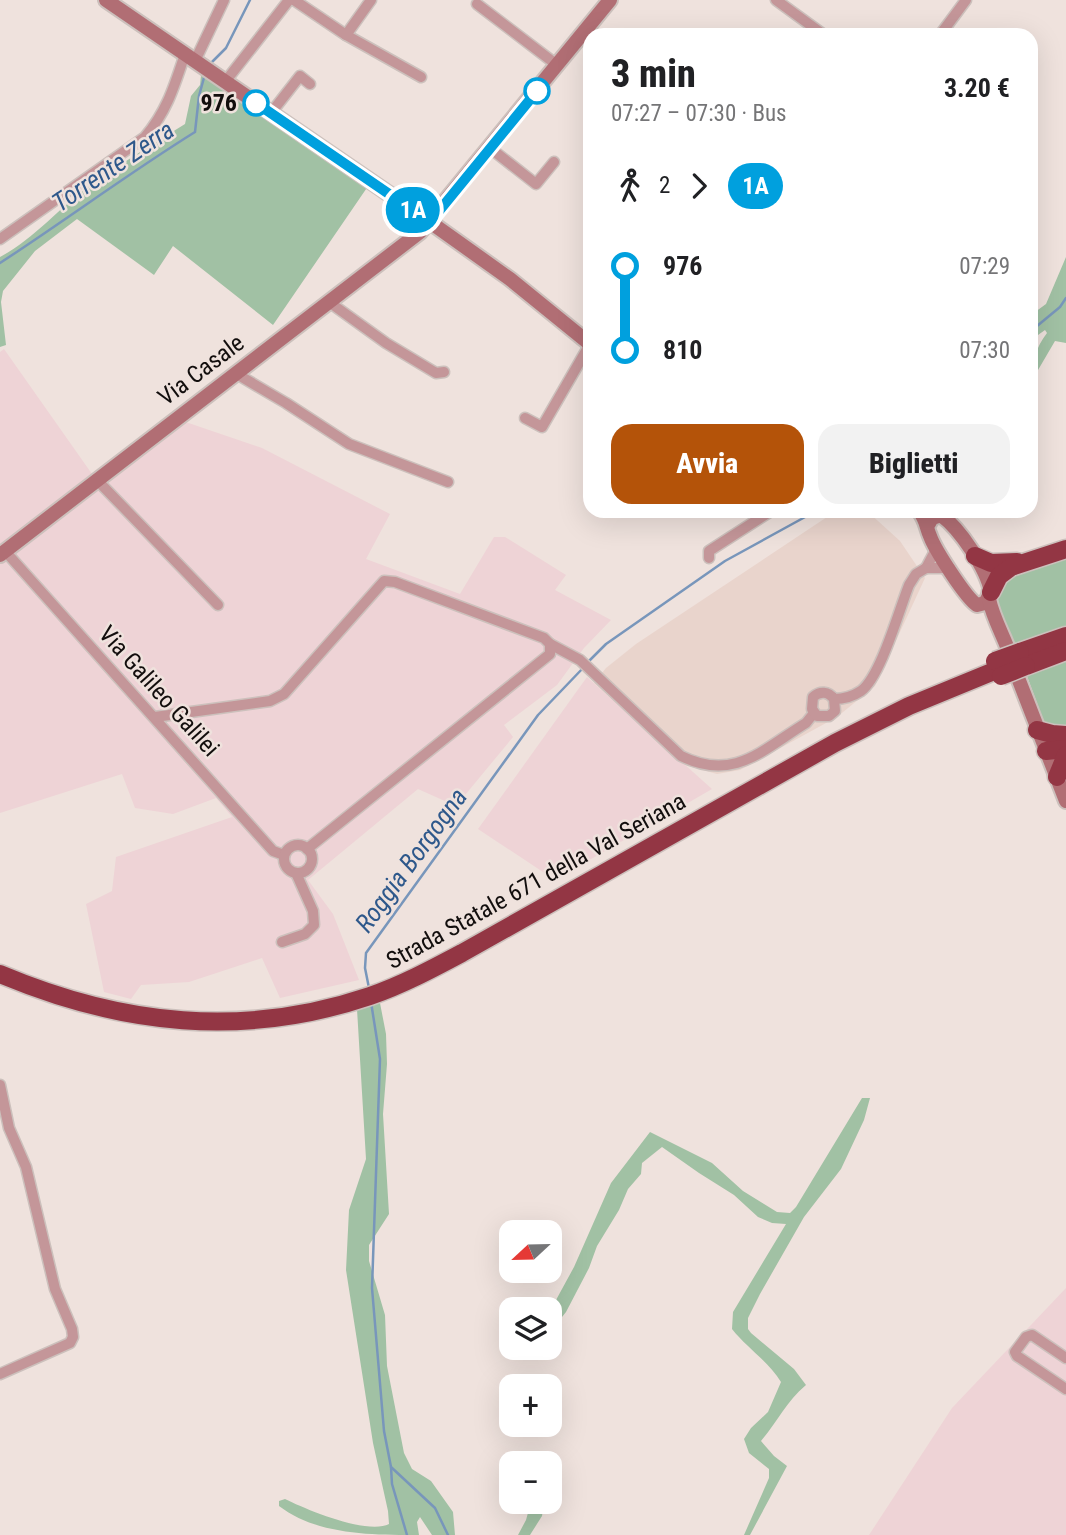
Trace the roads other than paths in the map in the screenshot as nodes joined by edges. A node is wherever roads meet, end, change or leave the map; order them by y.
1 (106, 0) edge
2 (224, 0) edge
3 (289, 0) edge
4 (295, 0) edge
5 (371, 0) edge
6 (610, 0) edge
7 (776, 0) edge
8 (966, 0) edge
9 (477, 4) dead end
10 (586, 28) edge
11 (814, 28) edge
12 (945, 28) edge
13 (583, 32) edge
14 (346, 35) junction
15 (193, 60) junction
16 (557, 65) junction
17 (421, 77) dead end
18 (219, 78) junction
19 (310, 84) dead end
20 (271, 113) junction
21 (490, 148) junction
22 (554, 162) dead end
23 (430, 222) junction
24 (0, 239) edge
25 (329, 302) junction
26 (583, 338) edge
27 (583, 356) edge
28 (444, 372) dead end
29 (235, 373) junction
30 (525, 418) dead end
31 (96, 479) junction
32 (448, 482) dead end
33 (760, 518) edge
34 (934, 518) edge
35 (937, 518) edge
36 (933, 543) junction
37 (1066, 549) edge
38 (3, 553) edge
39 (975, 556) junction
40 (709, 558) dead end
41 (1024, 561) junction
42 (926, 568) junction
43 (950, 568) junction
44 (986, 599) junction
45 (218, 605) dead end
46 (1066, 636) edge
47 (550, 644) junction
48 (1066, 644) edge
49 (1066, 651) edge
50 (1011, 664) junction
51 (834, 699) junction
52 (814, 713) junction
53 (155, 717) junction
54 (1037, 730) junction
55 (1066, 736) edge
56 (1066, 749) edge
57 (1045, 751) junction
58 (1066, 755) edge
59 (1057, 777) junction
60 (1066, 801) edge
61 (307, 849) junction
62 (284, 855) junction
63 (296, 873) junction
64 (282, 942) dead end
65 (0, 974) edge
66 (0, 1085) edge
67 (1066, 1358) edge
68 (0, 1374) edge
69 (1066, 1389) edge

1 - 15 street
2 - 15 street
3 - 18 street
4 - 14 street
5 - 14 street
6 - 10 street, Via Casale
7 - 11 street
8 - 12 street
9 - 16 street
13 - 16 street, Via Casale
14 - 17 street
15 - 18 street
15 - 24 street
16 - 21 street, Via Casale
18 - 20 street
19 - 20 street
20 - 23 street
21 - 22 street
21 - 23 street, Via Casale
23 - 25 street, Via Casale
23 - 26 street
25 - 28 street
25 - 29 street, Via Casale
27 - 30 street
29 - 31 street, Via Casale
29 - 32 street
31 - 38 street, Via Casale
31 - 45 street
33 - 40 street
34 - 36 street
35 - 39 street
36 - 42 street
36 - 43 street
37 - 41 highway
38 - 53 street, Via Galileo Galilei
39 - 41 highway
39 - 44 street
41 - 44 highway
42 - 43 street
42 - 51 street
43 - 44 street
44 - 50 street
46 - 50 highway
47 - 52 street
47 - 53 street
47 - 61 street
48 - 50 highway, Strada Statale 671 della Val Seriana
49 - 50 highway
50 - 54 street
50 - 65 highway, Strada Statale 671 della Val Seriana
51 - 52 street
51 - 52 street
53 - 62 street, Via Galileo Galilei
54 - 55 highway
54 - 57 street
55 - 57 highway
56 - 57 highway
57 - 59 street
58 - 59 highway
59 - 60 street
61 - 62 street
61 - 63 street
62 - 63 street
63 - 64 street
66 - 68 street
67 - 69 street

